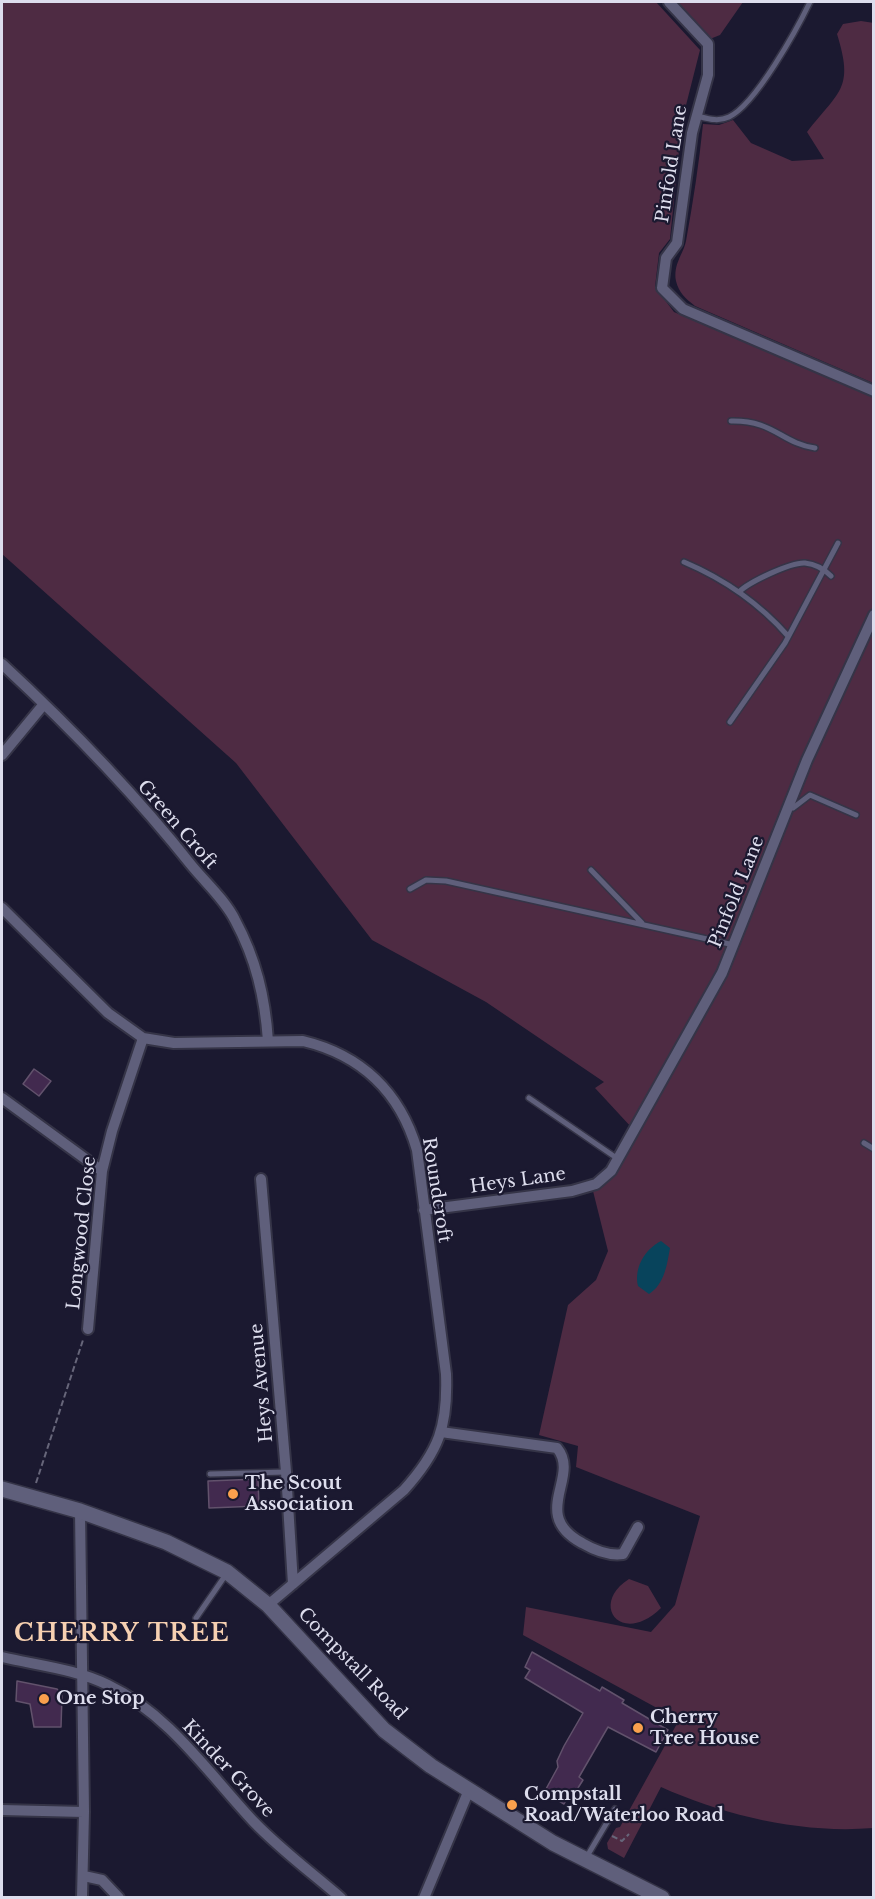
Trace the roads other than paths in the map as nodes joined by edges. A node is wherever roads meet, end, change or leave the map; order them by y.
1 (669, 2) edge
2 (810, 2) edge
3 (696, 115) junction
4 (873, 391) edge
5 (732, 421) dead end
6 (816, 448) dead end
7 (838, 543) dead end
8 (684, 562) dead end
9 (824, 569) junction
10 (831, 576) dead end
11 (739, 592) junction
12 (873, 615) edge
13 (788, 636) junction
14 (2, 664) edge
15 (44, 704) junction
16 (730, 722) dead end
17 (2, 755) edge
18 (788, 808) junction
19 (856, 815) dead end
20 (591, 870) dead end
21 (410, 889) dead end
22 (2, 908) edge
23 (643, 925) junction
24 (734, 945) junction
25 (143, 1038) junction
26 (268, 1041) junction
27 (2, 1098) edge
28 (529, 1098) dead end
29 (864, 1143) dead end
30 (873, 1149) edge
31 (619, 1160) junction
32 (102, 1171) junction
33 (611, 1171) joint
34 (261, 1179) dead end
35 (424, 1210) junction
36 (88, 1329) road end
37 (441, 1432) junction
38 (286, 1472) junction
39 (210, 1474) dead end
40 (2, 1489) edge
41 (80, 1511) junction
42 (638, 1527) dead end
43 (227, 1572) junction
44 (293, 1584) junction
45 (268, 1605) junction
46 (196, 1618) dead end
47 (2, 1657) edge
48 (83, 1675) junction
49 (469, 1790) junction
50 (615, 1809) dead end
51 (2, 1810) edge
52 (84, 1812) junction
53 (585, 1859) junction
54 (84, 1876) junction
55 (82, 1898) edge
56 (118, 1898) edge
57 (341, 1898) edge
58 (424, 1898) edge
59 (662, 1898) edge

1 - 3 street, Pinfold Lane
2 - 3 lane
3 - 4 street, Pinfold Lane
5 - 6 lane
7 - 9 lane
8 - 11 lane
9 - 10 lane
9 - 11 lane
9 - 13 lane
11 - 13 lane
12 - 18 street, Pinfold Lane
13 - 16 lane
14 - 15 street, Green Croft
15 - 17 street
15 - 26 street, Green Croft
18 - 19 lane
18 - 24 street, Pinfold Lane
20 - 23 lane
21 - 23 lane
22 - 25 street, Roundcroft
23 - 24 lane
24 - 31 street, Pinfold Lane
25 - 26 street, Roundcroft
25 - 32 street, Longwood Close
26 - 35 street, Roundcroft
27 - 32 street
28 - 31 lane
29 - 30 lane
31 - 33 street, Pinfold Lane
32 - 36 street, Longwood Close
33 - 35 street, Heys Lane
34 - 38 street, Heys Avenue
35 - 37 street, Roundcroft
37 - 42 street
37 - 44 street, Roundcroft
38 - 39 lane
38 - 44 street, Heys Avenue
40 - 41 main road, Compstall Road
41 - 43 main road, Compstall Road
41 - 48 street
43 - 45 main road, Compstall Road
43 - 46 lane
44 - 45 street, Roundcroft
45 - 49 main road, Compstall Road
47 - 48 street, Kinder Grove
48 - 52 street
48 - 57 street, Kinder Grove
49 - 53 main road, Compstall Road
49 - 58 street
50 - 53 lane
51 - 52 street
52 - 54 street
53 - 59 main road, Compstall Road
54 - 55 street
54 - 56 street

